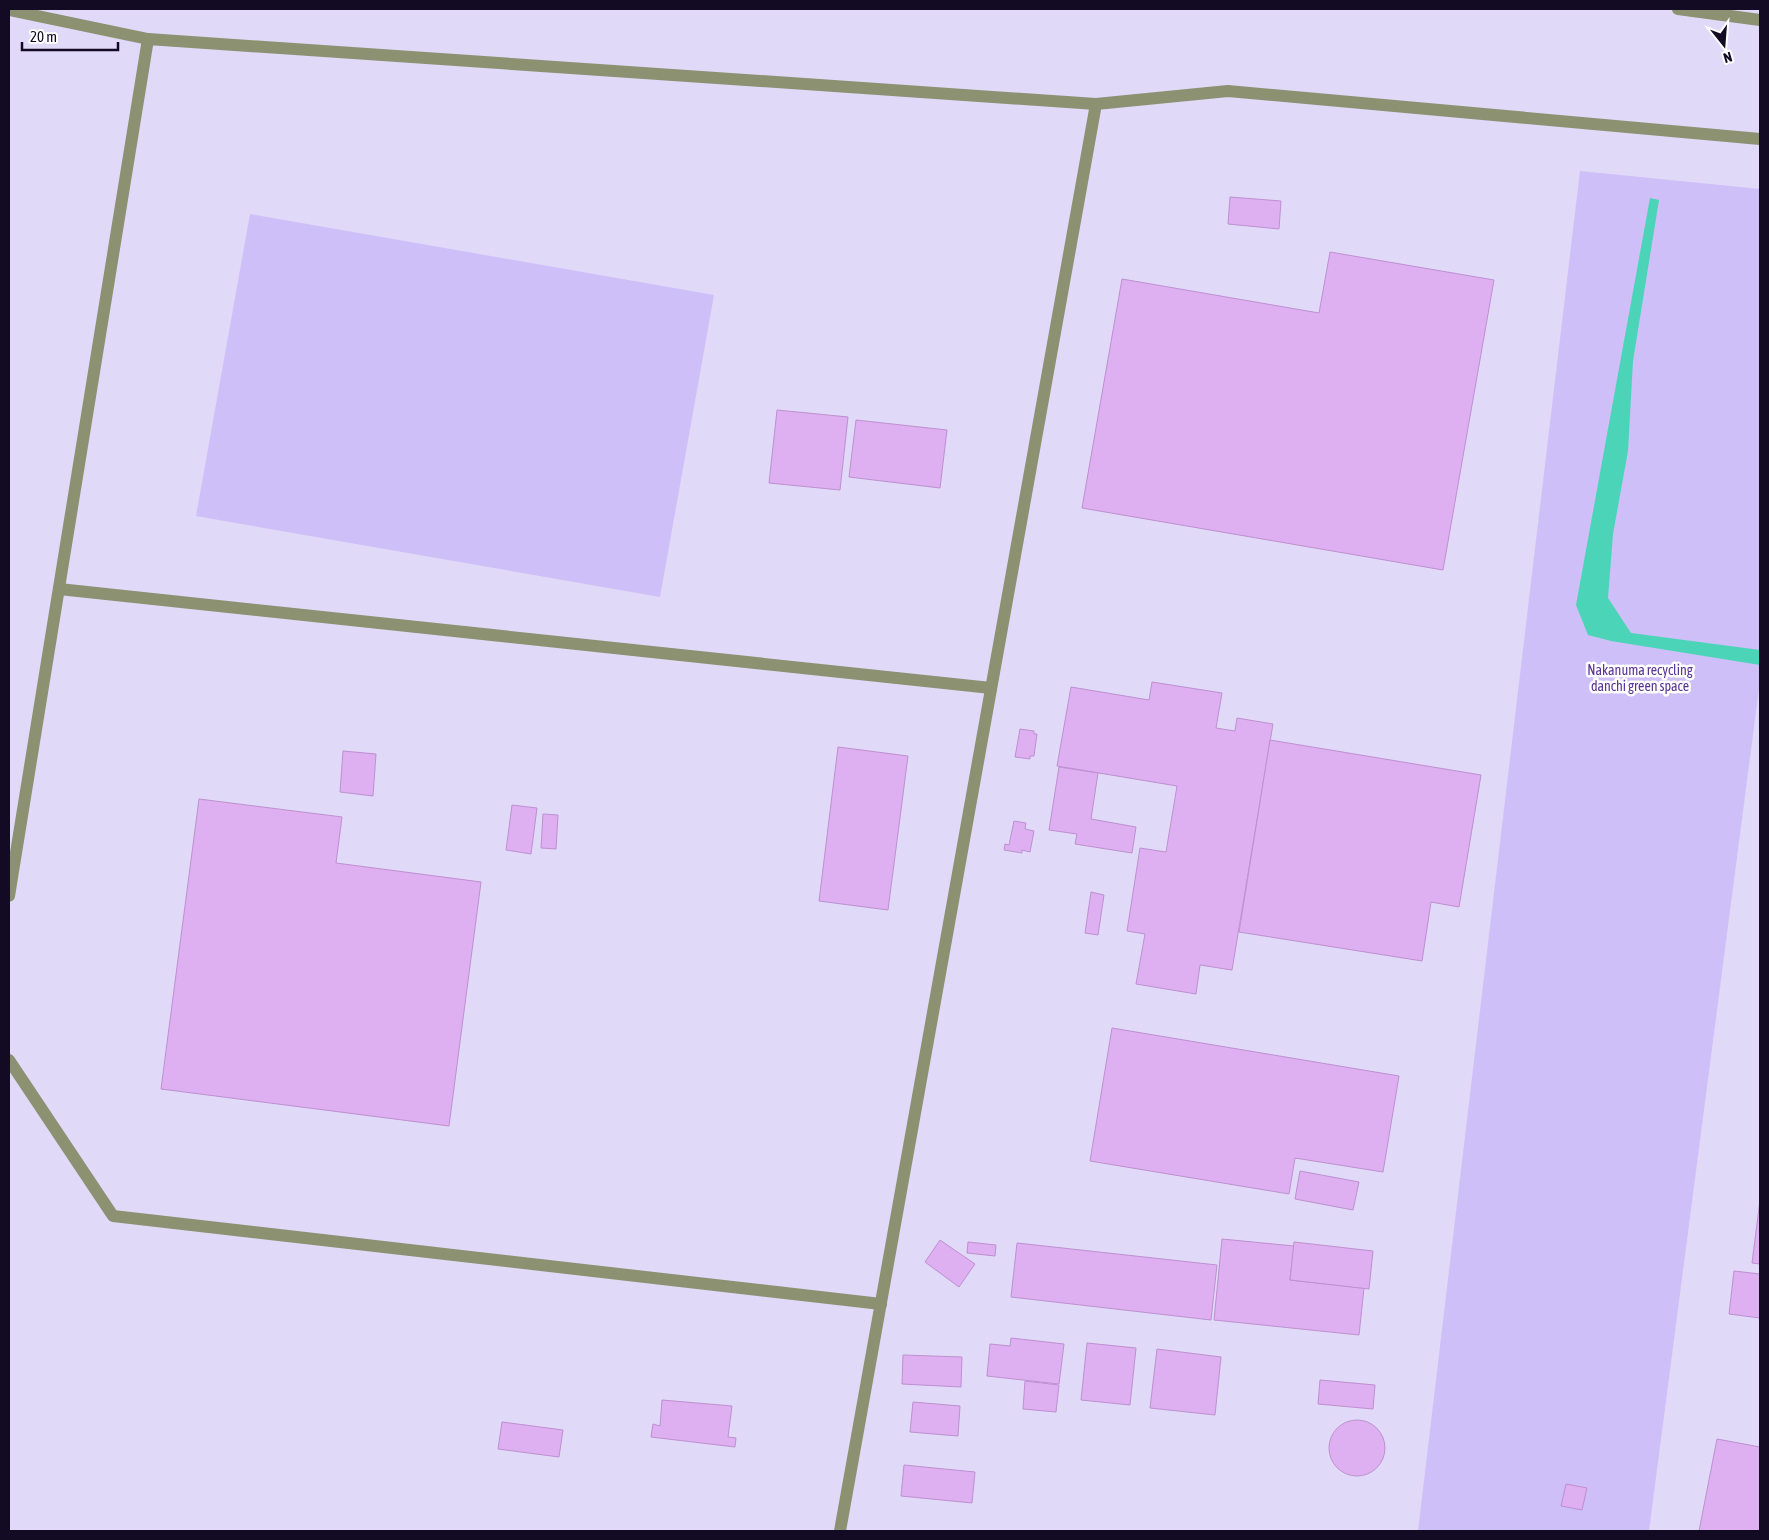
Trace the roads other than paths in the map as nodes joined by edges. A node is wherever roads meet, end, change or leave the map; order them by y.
1 (1678, 9) edge
2 (9, 10) edge
3 (1760, 20) edge
4 (148, 38) junction
5 (1096, 104) junction
6 (1760, 139) edge
7 (58, 589) junction
8 (991, 688) junction
9 (9, 896) edge
10 (9, 1060) edge
11 (880, 1304) junction
12 (840, 1531) edge

1 - 3 street
2 - 4 street
4 - 5 street
4 - 7 street
5 - 6 street
5 - 8 street
7 - 8 street
7 - 9 street
8 - 11 street
10 - 11 street
11 - 12 street

